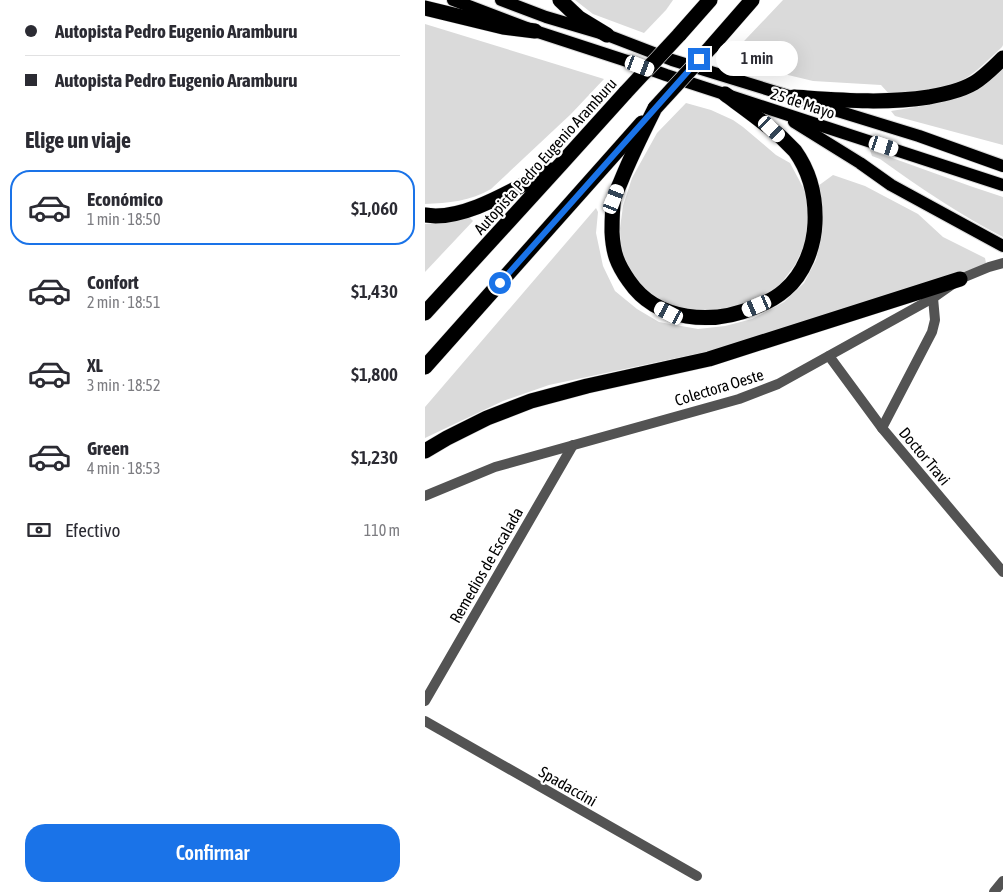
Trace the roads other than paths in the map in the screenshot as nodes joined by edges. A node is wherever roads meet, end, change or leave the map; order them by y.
1 (453, 0) edge
2 (501, 0) edge
3 (560, 0) edge
4 (695, 0) edge
5 (710, 0) edge
6 (752, 0) edge
7 (425, 8) edge
8 (535, 31) junction
9 (607, 35) junction
10 (679, 36) junction
11 (1003, 58) edge
12 (725, 94) junction
13 (794, 97) junction
14 (655, 108) junction
15 (775, 110) junction
16 (561, 164) junction
17 (1003, 166) edge
18 (1003, 185) edge
19 (425, 215) edge
20 (1003, 246) edge
21 (1003, 263) edge
22 (960, 280) junction
23 (933, 298) junction
24 (425, 313) edge
25 (829, 356) junction
26 (425, 367) edge
27 (882, 428) junction
28 (573, 445) junction
29 (425, 451) edge
30 (425, 496) edge
31 (1003, 572) edge
32 (425, 701) edge
33 (425, 721) edge
34 (697, 876) dead end
35 (1003, 881) edge
36 (994, 892) edge

1 - 8 main road, 25 de Mayo
2 - 9 main road, 25 de Mayo
3 - 9 highway
4 - 10 highway
5 - 10 highway, Autopista Pedro Eugenio Aramburu
6 - 14 highway, bridge
7 - 8 highway
8 - 12 main road, 25 de Mayo
9 - 13 main road, 25 de Mayo
10 - 16 highway, Autopista Pedro Eugenio Aramburu, bridge
11 - 13 highway
12 - 14 highway
12 - 15 main road, 25 de Mayo
13 - 17 main road, 25 de Mayo
14 - 26 highway
15 - 18 main road, 25 de Mayo
15 - 20 main road
16 - 19 highway
16 - 24 highway, Autopista Pedro Eugenio Aramburu
21 - 22 street, Colectora Oeste
22 - 23 street, Colectora Oeste
22 - 29 highway
23 - 25 street, Colectora Oeste
23 - 27 street
25 - 27 street, Doctor Travi
25 - 28 street, Colectora Oeste
27 - 31 street, Doctor Travi
28 - 30 street, Colectora Oeste
28 - 32 street, Remedios de Escalada
33 - 34 street, Spadaccini
35 - 36 street

